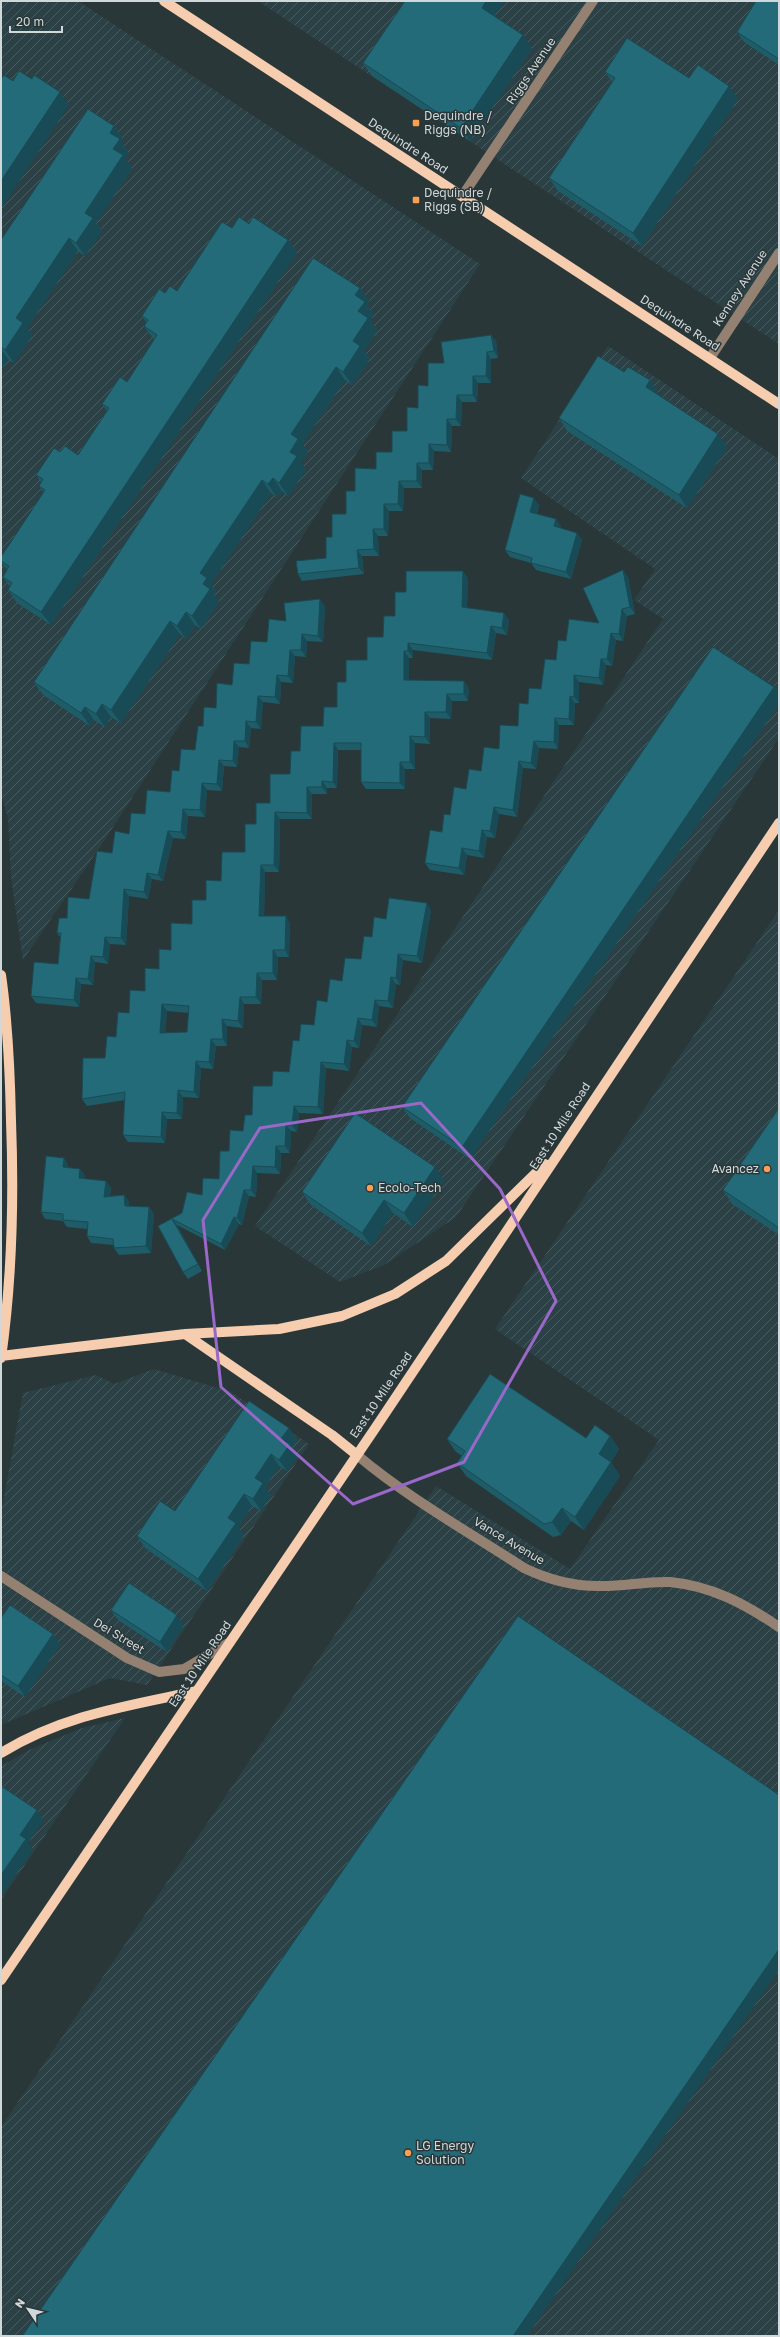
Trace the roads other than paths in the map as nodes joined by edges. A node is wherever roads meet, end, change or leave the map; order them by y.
1 (164, 1) edge
2 (593, 1) edge
3 (463, 195) junction
4 (779, 253) edge
5 (710, 358) junction
6 (779, 404) edge
7 (779, 823) edge
8 (1, 975) edge
9 (558, 1152) junction
10 (185, 1334) junction
11 (1, 1356) edge
12 (357, 1455) junction
13 (1, 1576) edge
14 (779, 1627) edge
15 (230, 1642) junction
16 (197, 1691) junction
17 (1, 1753) edge
18 (1, 1980) edge

1 - 3 main road, Dequindre Road
2 - 3 street, Riggs Avenue
3 - 5 main road, Dequindre Road
4 - 5 street, Kenney Avenue
5 - 6 main road, Dequindre Road
7 - 9 main road, East 10 Mile Road
8 - 11 main road
9 - 10 main road
9 - 12 main road, East 10 Mile Road
10 - 11 main road
10 - 12 main road
12 - 14 street, Vance Avenue
12 - 15 main road, East 10 Mile Road
13 - 15 street, Dei Street
15 - 16 main road, East 10 Mile Road
16 - 17 main road
16 - 18 main road, East 10 Mile Road

